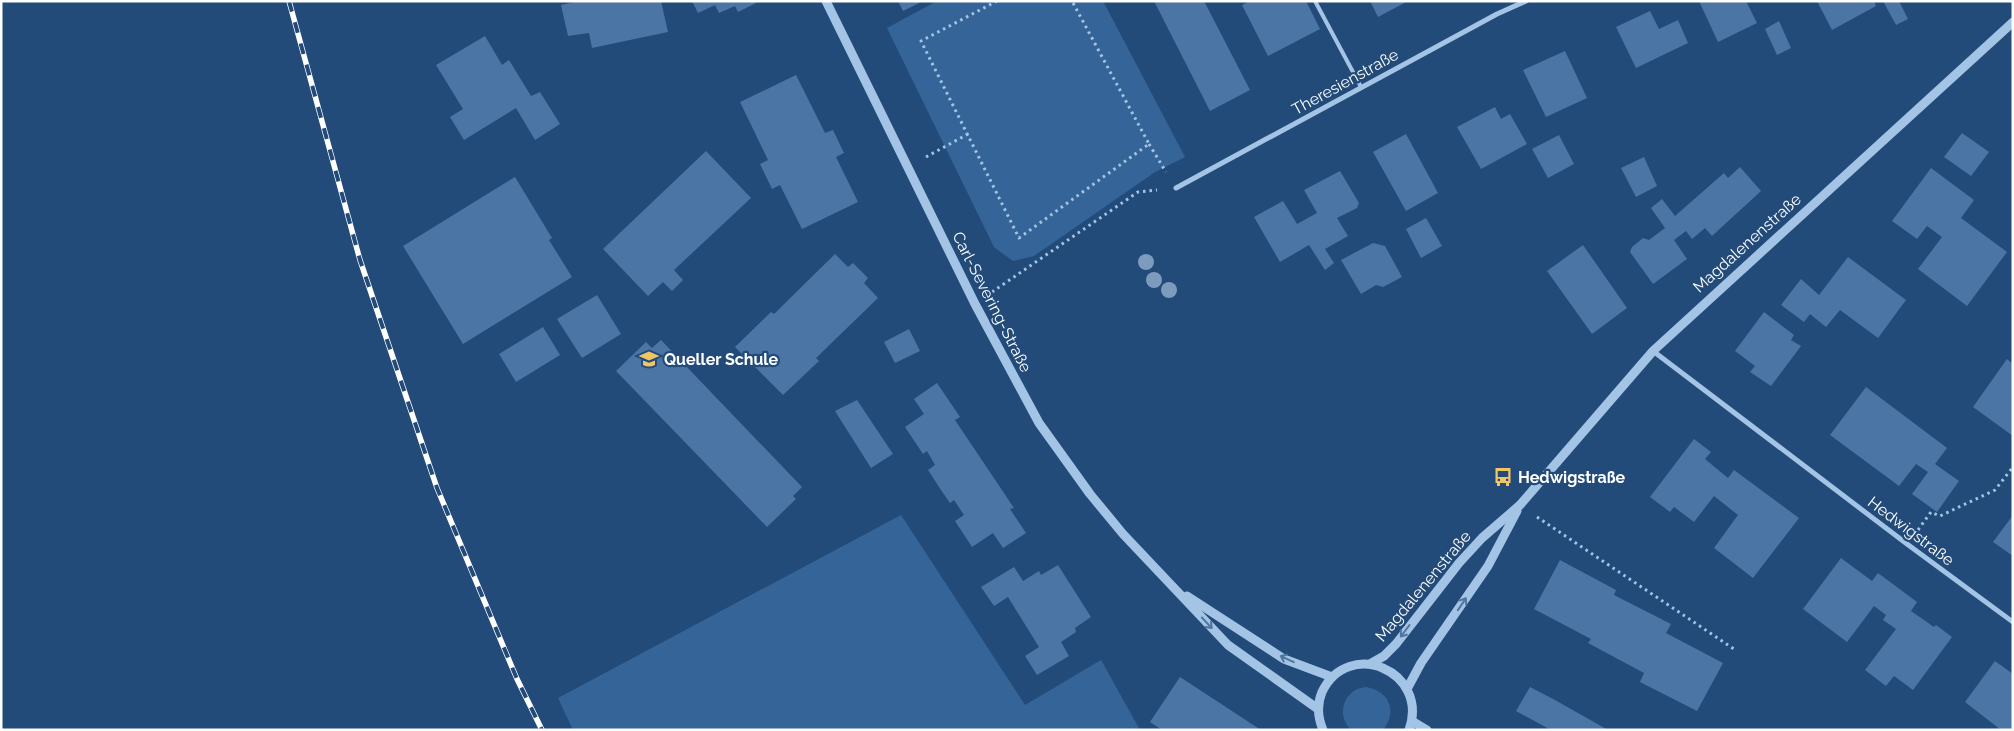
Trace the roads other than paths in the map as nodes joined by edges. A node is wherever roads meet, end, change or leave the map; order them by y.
1 (826, 1) edge
2 (1315, 1) edge
3 (1526, 1) edge
4 (2013, 22) edge
5 (1361, 87) junction
6 (1176, 188) road end
7 (1653, 351) junction
8 (1520, 505) junction
9 (1174, 588) junction
10 (2013, 622) edge
11 (1370, 664) junction
12 (1332, 677) junction
13 (1407, 688) junction
14 (1318, 709) junction
15 (1410, 726) edge
16 (1322, 730) edge
17 (1427, 730) edge

1 - 9 street, Carl-Severing-Straße
2 - 5 lane
3 - 5 street, Theresienstraße
4 - 7 street, Magdalenenstraße
5 - 6 street, Theresienstraße
7 - 8 street, Magdalenenstraße
7 - 10 street, Hedwigstraße
8 -> 11 street, Magdalenenstraße
13 -> 8 street, Magdalenenstraße
12 -> 9 street, Carl-Severing-Straße
9 -> 14 street, Carl-Severing-Straße
11 - 12 street
11 - 13 street
12 - 14 street
13 - 15 street
14 - 16 street
15 - 17 street

